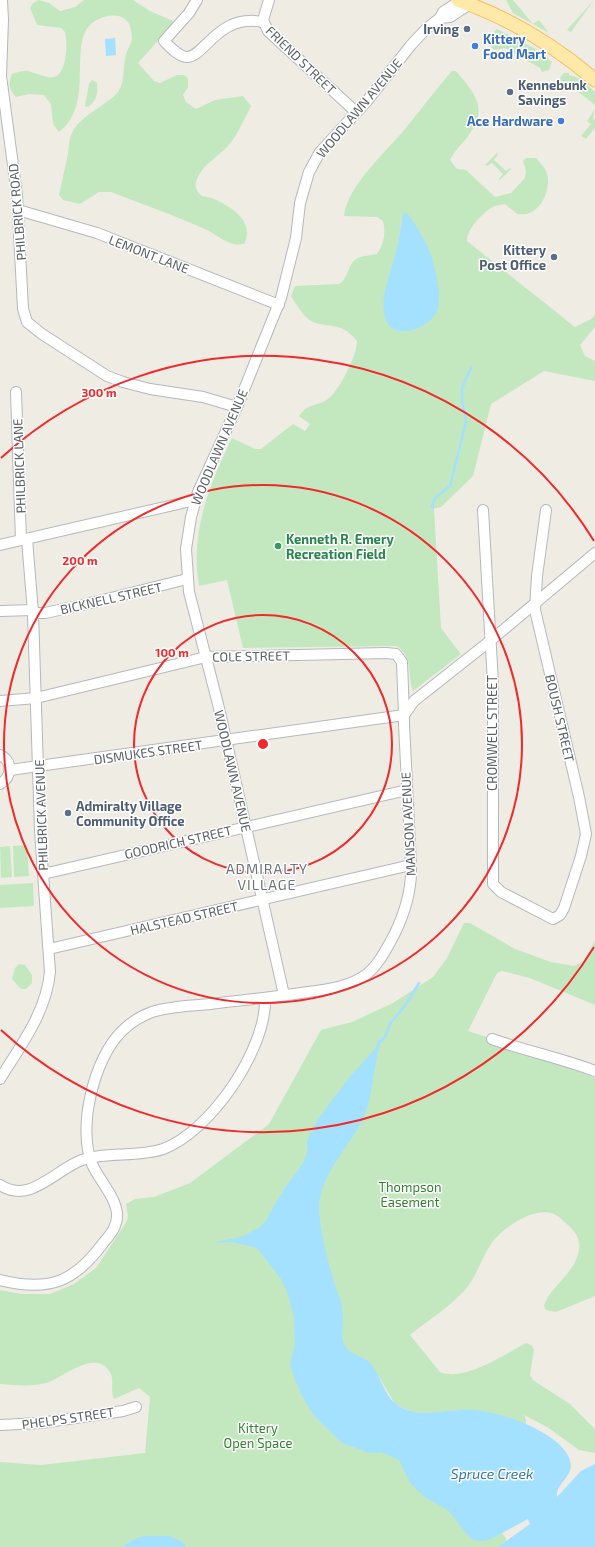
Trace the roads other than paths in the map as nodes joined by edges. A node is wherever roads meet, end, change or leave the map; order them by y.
1 (2, 0) edge
2 (197, 0) edge
3 (269, 0) edge
4 (465, 1) edge
5 (263, 22) junction
6 (595, 80) edge
7 (356, 112) junction
8 (18, 210) junction
9 (279, 304) junction
10 (16, 392) dead end
11 (237, 407) junction
12 (196, 500) junction
13 (483, 510) dead end
14 (546, 510) dead end
15 (24, 539) junction
16 (0, 545) edge
17 (595, 553) edge
18 (187, 579) junction
19 (535, 602) junction
20 (0, 611) edge
21 (33, 612) junction
22 (490, 641) junction
23 (206, 657) junction
24 (36, 698) junction
25 (0, 701) edge
26 (404, 715) junction
27 (226, 741) junction
28 (0, 755) edge
29 (38, 767) junction
30 (10, 770) junction
31 (0, 784) edge
32 (407, 790) junction
33 (246, 827) junction
34 (412, 865) junction
35 (42, 874) junction
36 (262, 899) junction
37 (555, 918) joint
38 (49, 949) junction
39 (284, 995) junction
40 (265, 998) junction
41 (492, 1039) dead end
42 (595, 1071) edge
43 (0, 1079) edge
44 (90, 1158) junction
45 (0, 1185) edge
46 (0, 1280) edge
47 (136, 1407) dead end
48 (0, 1425) edge

1 - 8 street, PHILBRICK ROAD
2 - 5 street
3 - 5 street, FRIEND STREET
4 - 6 main road
4 - 7 street, WOODLAWN AVENUE
5 - 7 street, FRIEND STREET
7 - 9 street, WOODLAWN AVENUE
8 - 9 street, LEMONT LANE
8 - 11 street, PHILBRICK ROAD
9 - 11 street, WOODLAWN AVENUE
10 - 15 street, PHILBRICK LANE
11 - 12 street, WOODLAWN AVENUE
12 - 15 street
12 - 18 street, WOODLAWN AVENUE
13 - 22 street, CROMWELL STREET
14 - 19 street, BOUSH STREET
15 - 16 street
15 - 21 street, PHILBRICK AVENUE
17 - 19 street
18 - 21 street, BICKNELL STREET
18 - 23 street, WOODLAWN AVENUE
19 - 22 street
19 - 37 street, BOUSH STREET
20 - 21 street, BICKNELL STREET
21 - 24 street, PHILBRICK AVENUE
22 - 26 street
22 - 37 street, CROMWELL STREET
23 - 24 street, COLE STREET
23 - 26 street, COLE STREET
23 - 27 street, WOODLAWN AVENUE
24 - 25 street, COLE STREET
24 - 29 street, PHILBRICK AVENUE
26 - 27 street, DISMUKES STREET
26 - 32 street, MANSON AVENUE
27 - 29 street, DISMUKES STREET
27 - 33 street, WOODLAWN AVENUE
28 - 30 street
29 - 30 street, DISMUKES STREET
29 - 35 street, PHILBRICK AVENUE
30 - 31 street
32 - 33 street, GOODRICH STREET
32 - 34 street, MANSON AVENUE
33 - 35 street, GOODRICH STREET
33 - 36 street, WOODLAWN AVENUE
34 - 36 street, HALSTEAD STREET
34 - 39 street, MANSON AVENUE
35 - 38 street, PHILBRICK AVENUE
36 - 38 street, HALSTEAD STREET
36 - 39 street, WOODLAWN AVENUE
38 - 43 street, PHILBRICK AVENUE
39 - 40 street, MANSON AVENUE
40 - 44 street
40 - 44 street, MANSON AVENUE
41 - 42 street
44 - 45 street
44 - 46 street, MANSON AVENUE
47 - 48 street, PHELPS STREET

